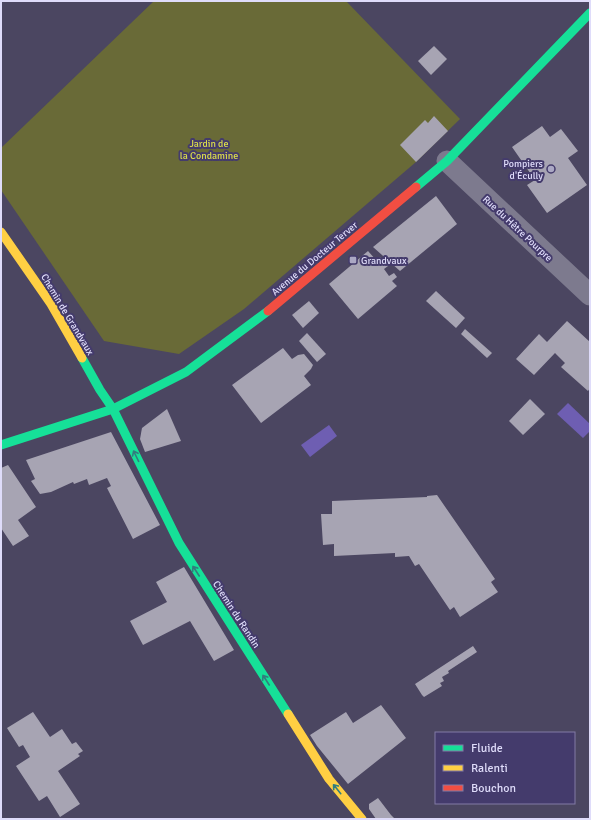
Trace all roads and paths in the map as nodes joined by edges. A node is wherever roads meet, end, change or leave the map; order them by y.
1 (590, 13) edge
2 (447, 161) junction
3 (1, 232) edge
4 (590, 295) edge
5 (113, 409) junction
6 (1, 445) edge
7 (362, 819) edge

1 - 2 main road, Avenue du Docteur Terver
2 - 4 street, Rue du Hêtre Pourpre
2 - 5 main road, Avenue du Docteur Terver
3 - 5 main road, Chemin de Grandvaux
5 - 6 main road, Avenue du Docteur Terver
7 -> 5 main road, Chemin du Randin

